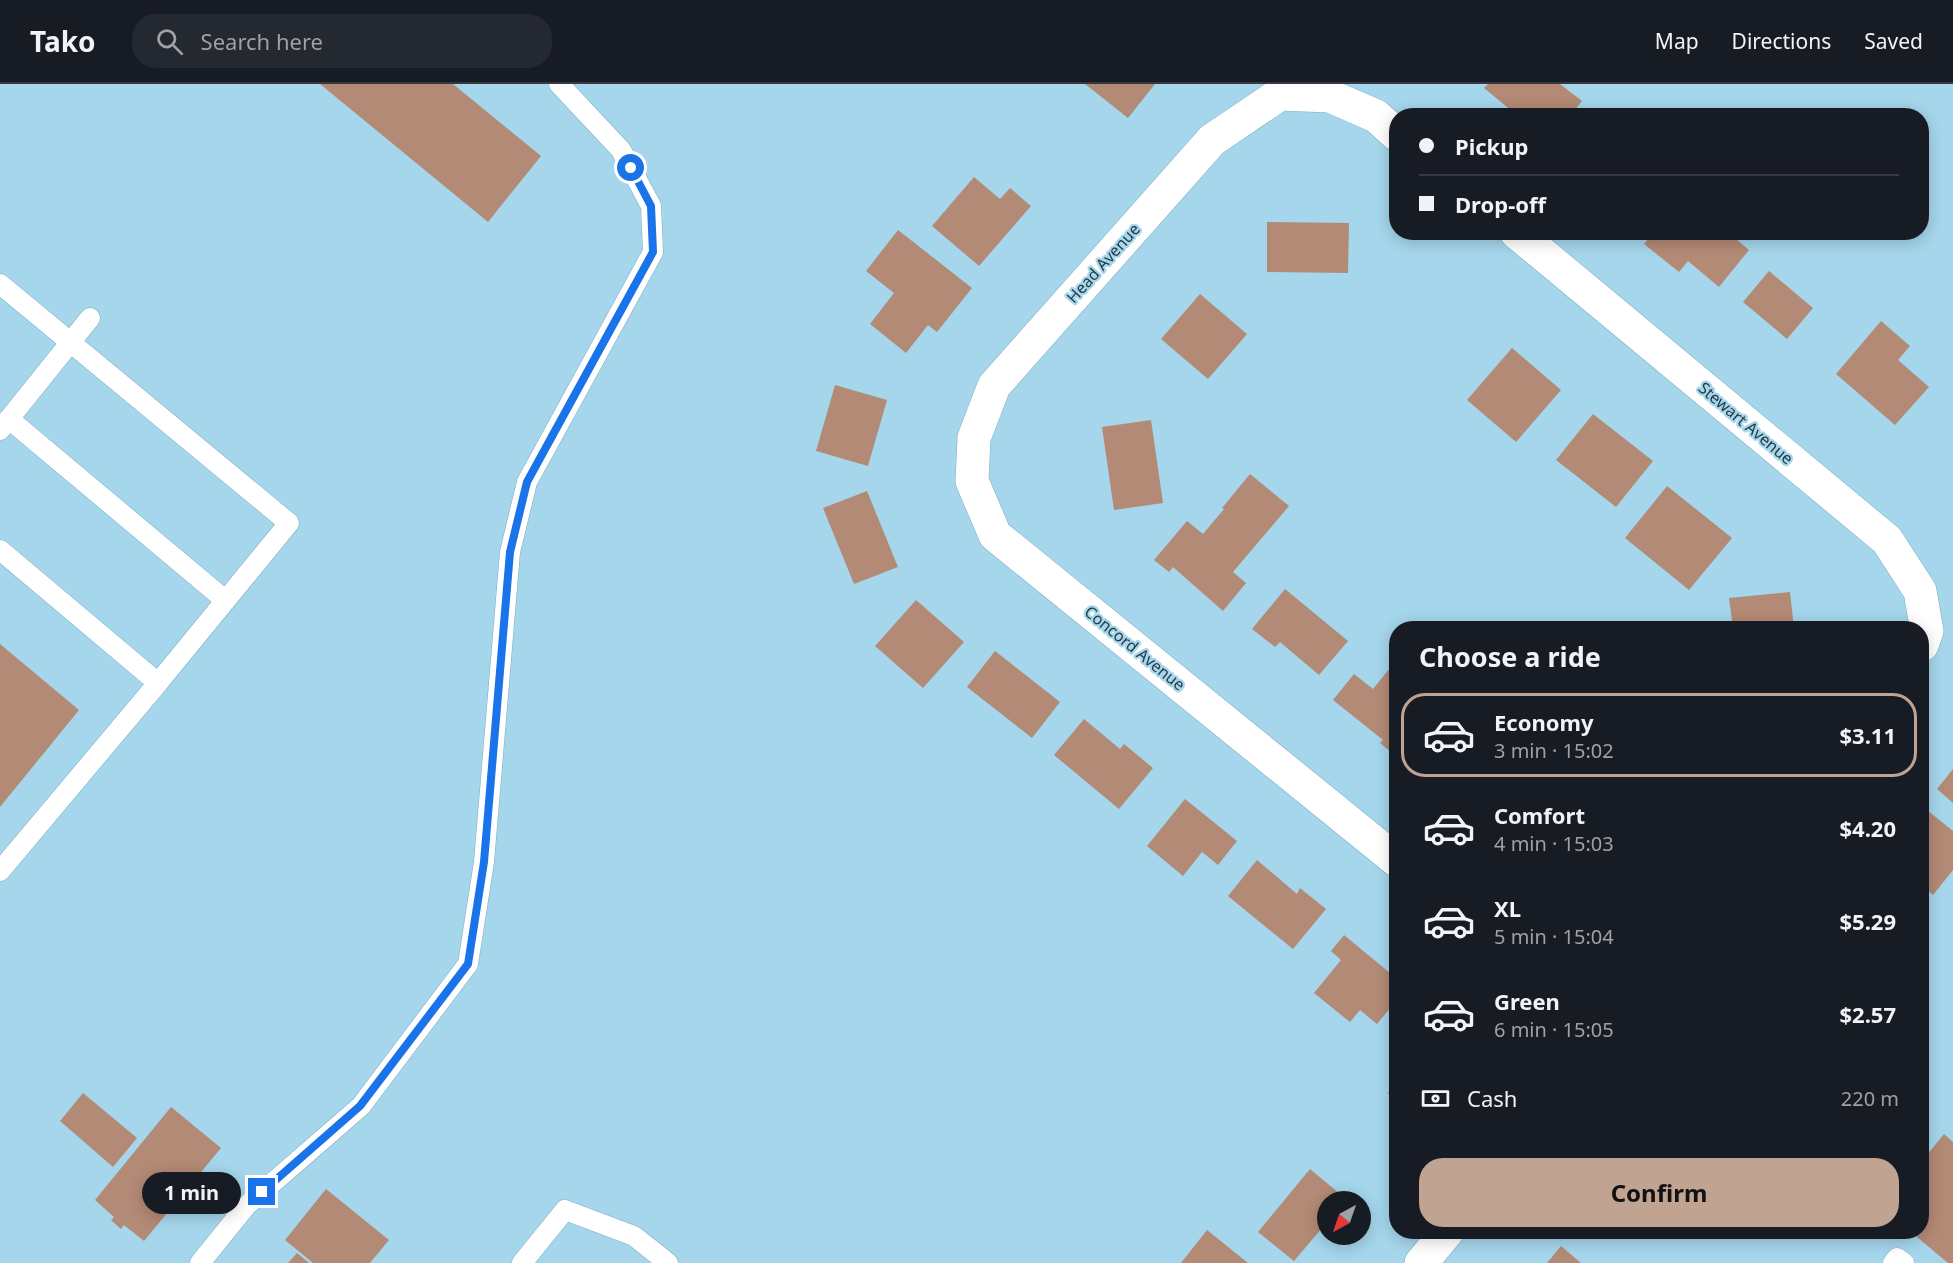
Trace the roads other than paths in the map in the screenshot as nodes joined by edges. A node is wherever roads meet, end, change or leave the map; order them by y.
1 (559, 84) edge
2 (1389, 128) edge
3 (1525, 240) edge
4 (0, 284) edge
5 (90, 318) dead end
6 (70, 342) junction
7 (994, 386) joint
8 (4, 424) edge
9 (0, 550) edge
10 (225, 600) junction
11 (1925, 621) edge
12 (158, 682) junction
13 (1389, 854) edge
14 (0, 871) edge
15 (1441, 1239) edge
16 (200, 1263) edge
17 (522, 1263) edge
18 (668, 1263) edge
19 (1421, 1263) edge
20 (1893, 1263) edge
21 (1904, 1263) edge

1 - 16 lane
2 - 7 street, Head Avenue
3 - 11 street, Stewart Avenue
4 - 6 lane
5 - 6 lane
6 - 8 lane
6 - 10 lane
7 - 13 street, Concord Avenue
8 - 10 lane
9 - 12 lane
10 - 12 lane
12 - 14 lane
15 - 19 street
17 - 18 lane
20 - 21 lane

